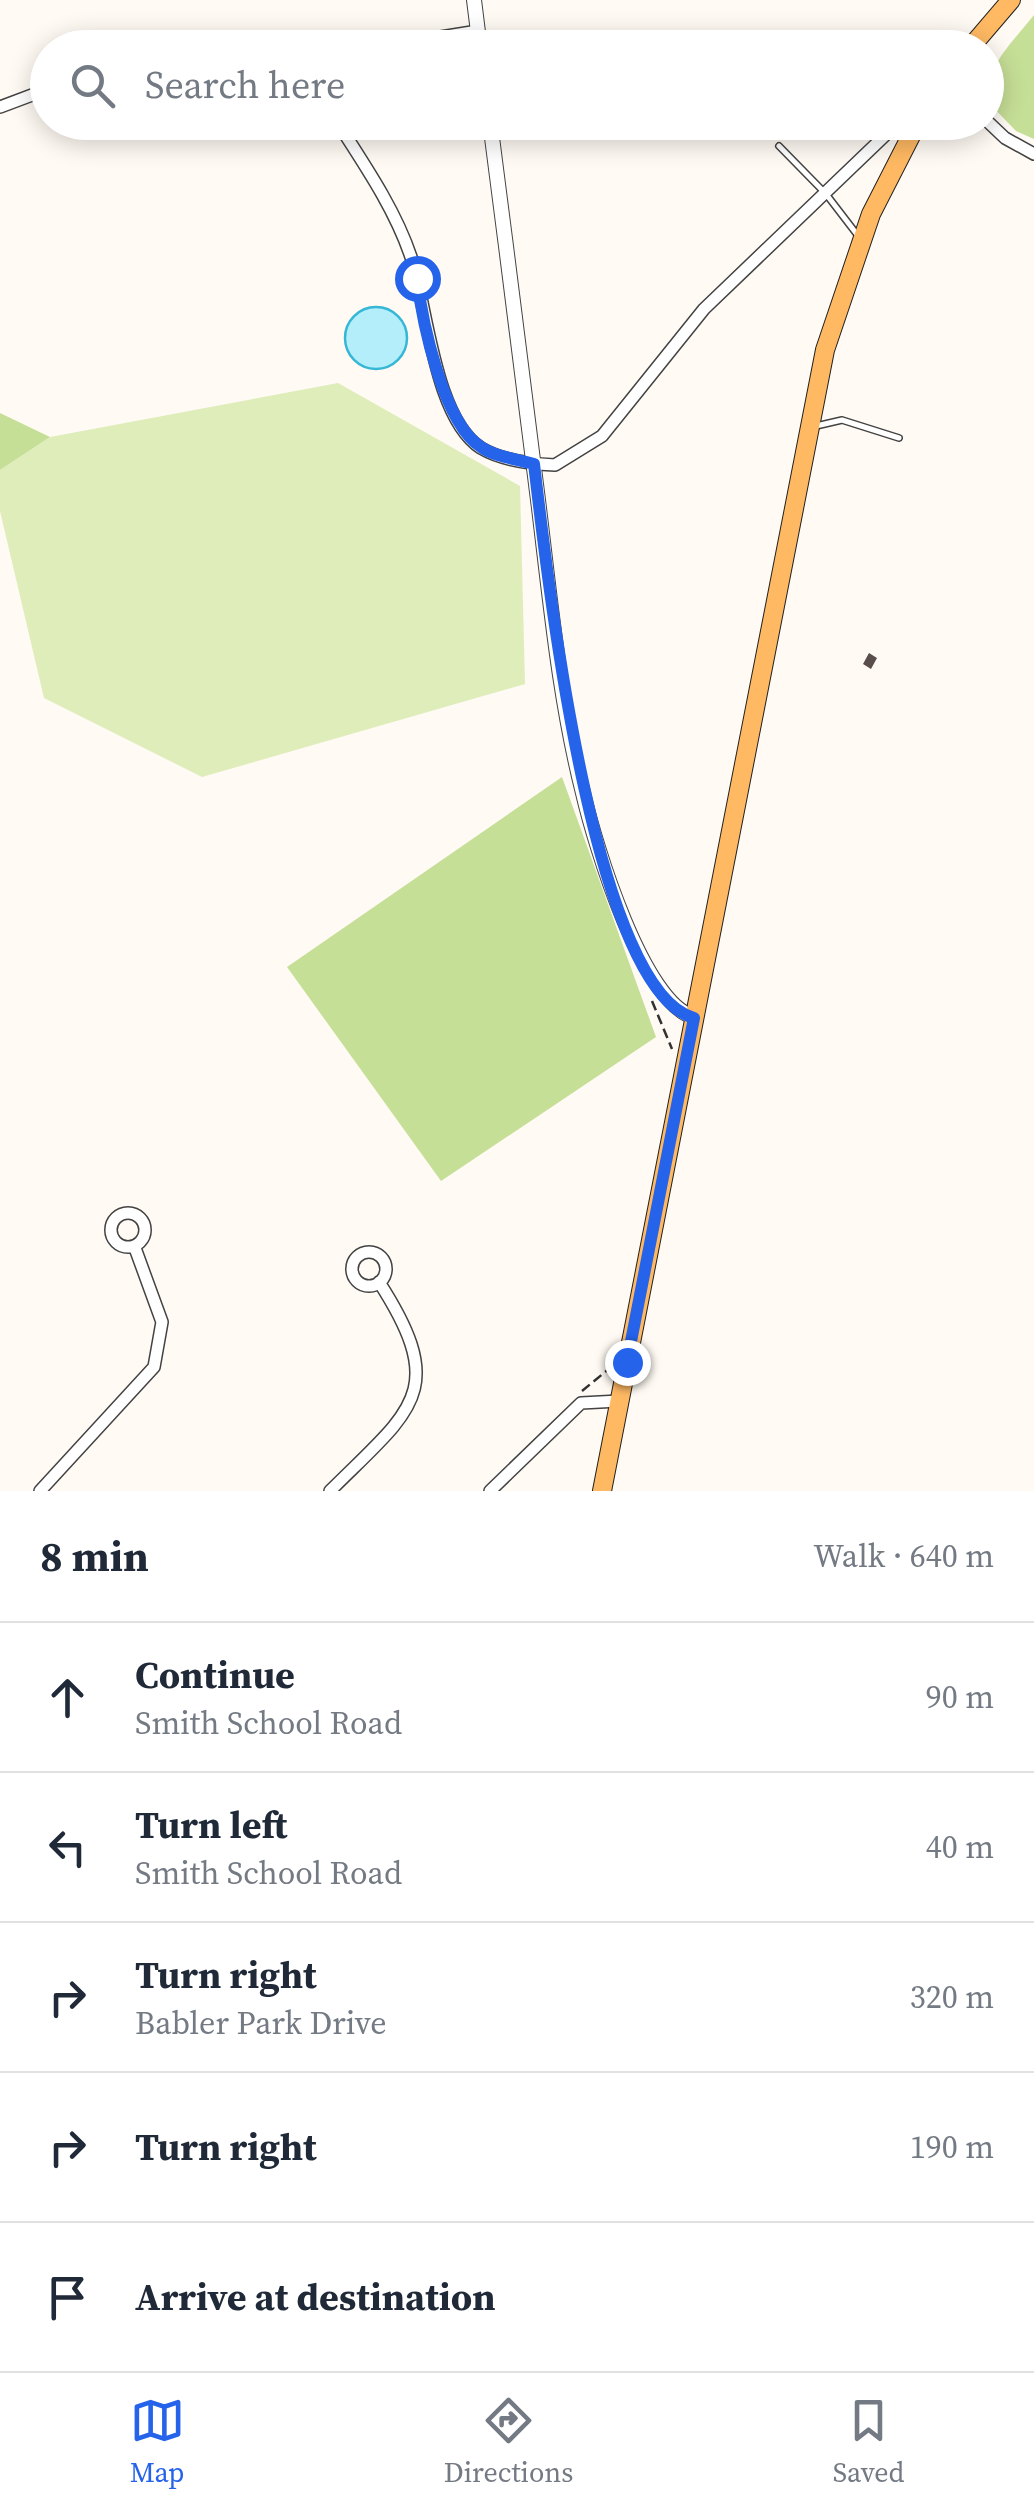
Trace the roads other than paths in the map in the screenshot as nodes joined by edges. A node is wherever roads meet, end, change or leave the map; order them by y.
1 (474, 0) edge
2 (1010, 0) edge
3 (478, 30) edge
4 (985, 30) edge
5 (30, 95) edge
6 (0, 106) edge
7 (1004, 137) edge
8 (349, 140) edge
9 (492, 140) edge
10 (881, 140) edge
11 (909, 140) edge
12 (778, 146) dead end
13 (1034, 154) edge
14 (826, 194) junction
15 (861, 240) junction
16 (809, 429) junction
17 (900, 438) dead end
18 (534, 464) junction
19 (694, 1018) junction
20 (135, 1248) dead end
21 (378, 1282) dead end
22 (619, 1400) junction
23 (40, 1491) edge
24 (330, 1491) edge
25 (490, 1491) edge
26 (602, 1491) edge

1 - 3 street
2 - 4 main road
5 - 6 street
7 - 13 street
8 - 18 street
9 - 18 street
10 - 14 street
11 - 15 main road
12 - 14 lane
14 - 15 lane
14 - 18 street
15 - 16 main road
16 - 17 lane
16 - 19 main road
18 - 19 street
19 - 22 main road
20 - 23 street
21 - 24 street
22 - 25 street
22 - 26 main road

